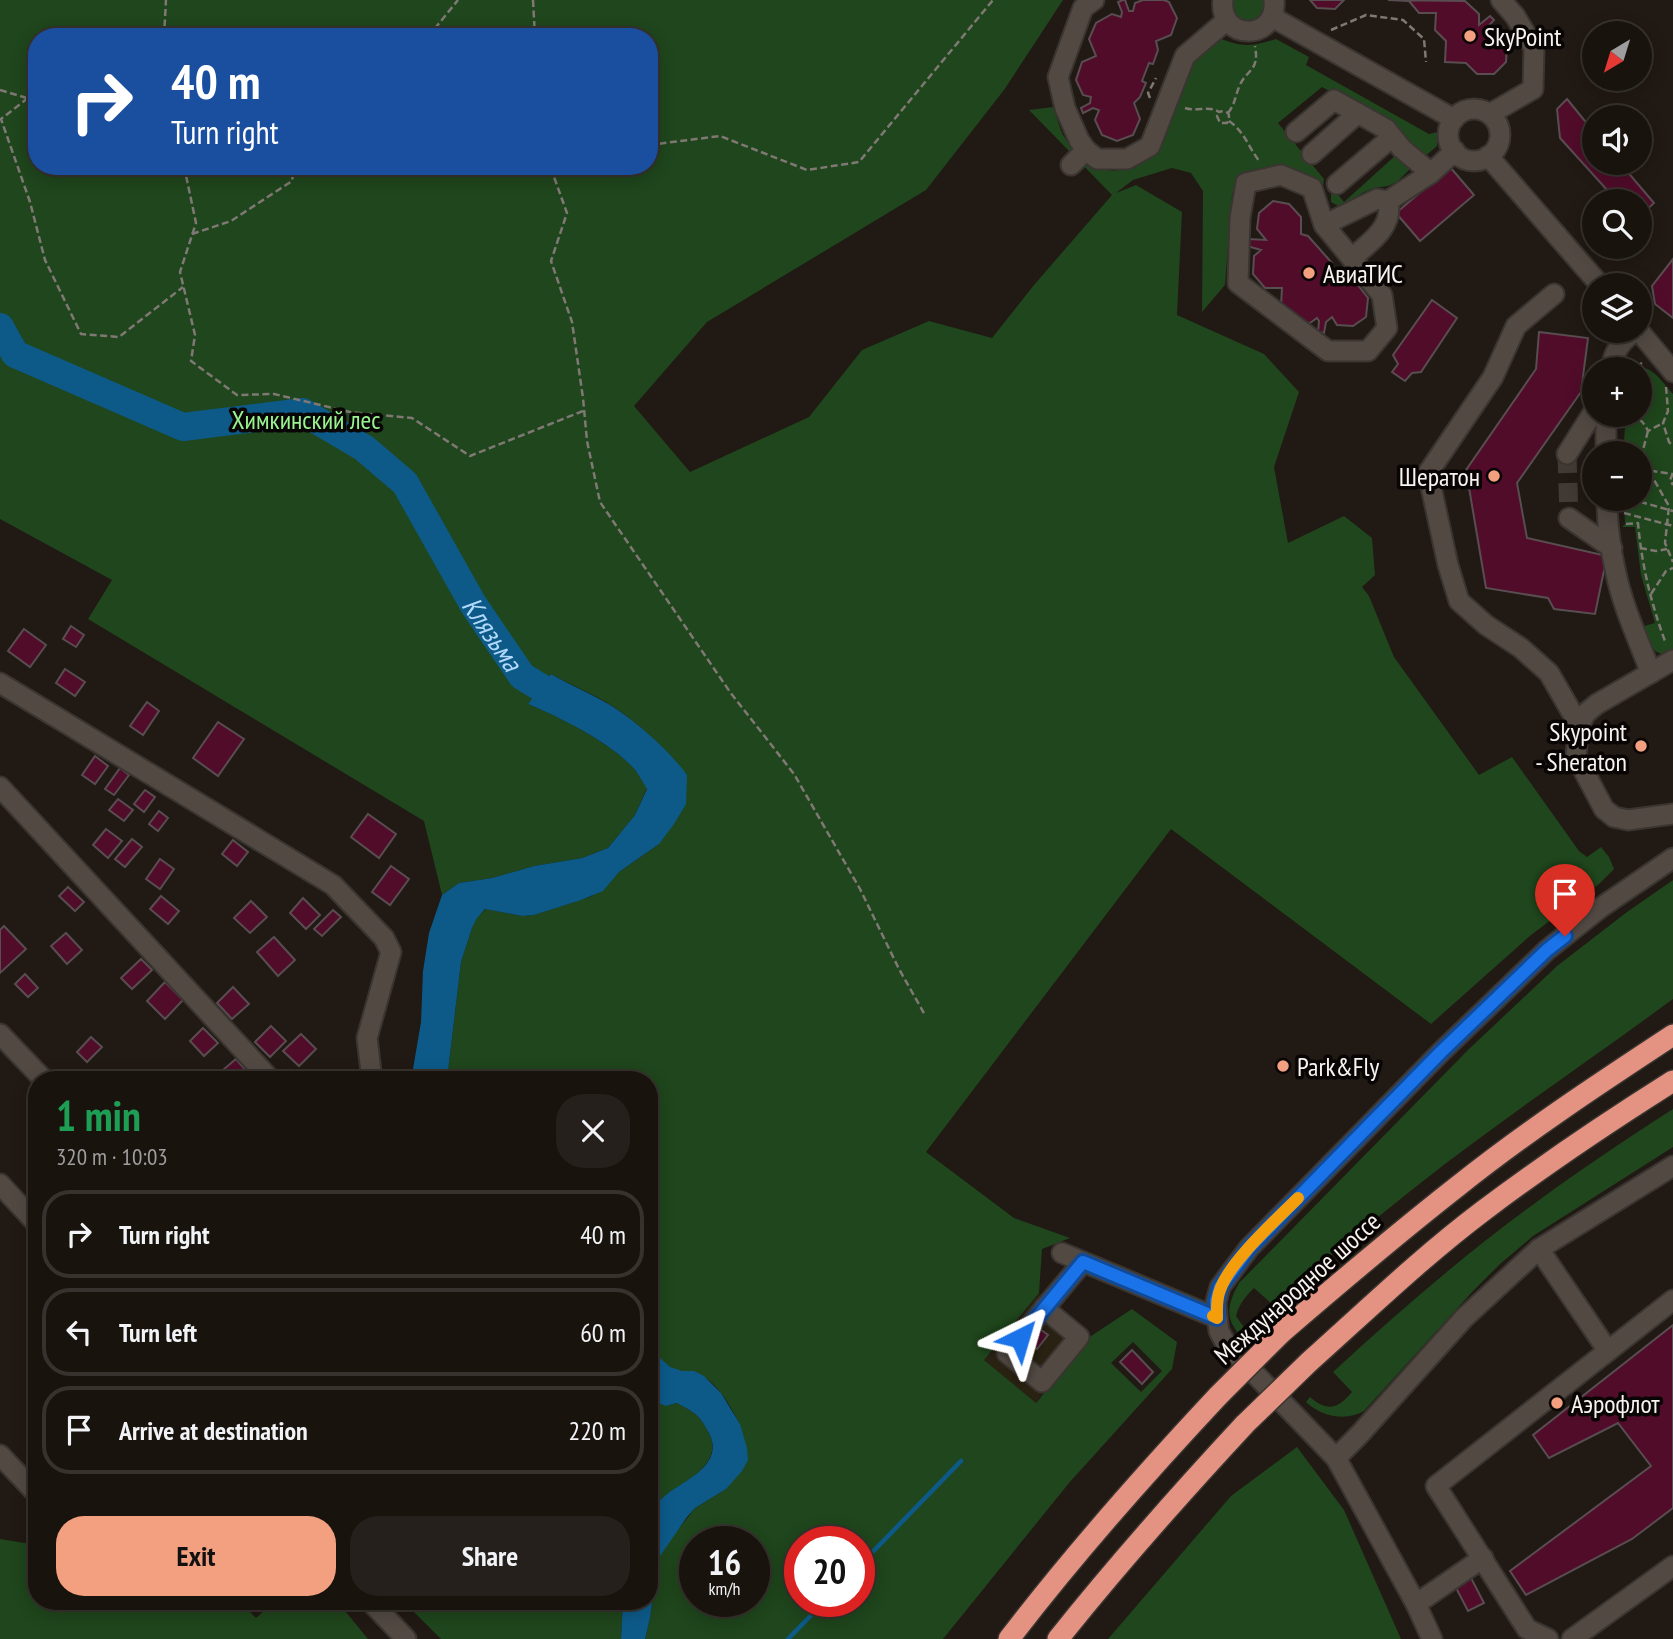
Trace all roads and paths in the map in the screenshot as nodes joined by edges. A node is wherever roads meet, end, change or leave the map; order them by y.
1 (166, 0) edge
2 (458, 0) edge
3 (533, 0) edge
4 (993, 0) edge
5 (1094, 0) edge
6 (1223, 0) edge
7 (1501, 0) edge
8 (1273, 8) edge
9 (1227, 20) junction
10 (164, 28) edge
11 (435, 28) edge
12 (535, 28) edge
13 (1328, 31) dead end
14 (1255, 46) dead end
15 (1426, 62) dead end
16 (0, 90) edge
17 (28, 98) joint
18 (1182, 108) dead end
19 (1219, 112) junction
20 (1228, 113) junction
21 (1358, 113) junction
22 (1490, 114) junction
23 (1454, 119) junction
24 (1229, 121) junction
25 (1296, 132) dead end
26 (1392, 136) junction
27 (658, 144) edge
28 (1086, 150) junction
29 (1455, 151) junction
30 (1312, 154) dead end
31 (1488, 156) junction
32 (1071, 165) dead end
33 (1262, 167) dead end
34 (1432, 173) junction
35 (186, 175) edge
36 (293, 175) edge
37 (551, 175) edge
38 (1337, 184) dead end
39 (1388, 201) junction
40 (1324, 225) junction
41 (192, 234) junction
42 (1352, 258) junction
43 (1590, 273) edge
44 (183, 287) junction
45 (1555, 294) dead end
46 (1646, 343) edge
47 (1669, 375) edge
48 (584, 410) junction
49 (1663, 423) junction
50 (1584, 427) edge
51 (1647, 427) edge
52 (1648, 431) junction
53 (1645, 441) edge
54 (1673, 446) edge
55 (1567, 454) tunnel mouth
56 (1652, 470) edge
57 (1672, 473) edge
58 (1652, 475) edge
59 (1673, 485) edge
60 (1652, 505) edge
61 (1671, 510) edge
62 (1612, 511) edge
63 (1615, 511) edge
64 (1625, 511) edge
65 (1569, 518) dead end
66 (1667, 524) junction
67 (1673, 526) edge
68 (1612, 548) junction
69 (1640, 548) junction
70 (1667, 549) junction
71 (1673, 562) edge
72 (1673, 572) edge
73 (1650, 596) junction
74 (1672, 660) edge
75 (1651, 673) junction
76 (0, 683) edge
77 (1579, 725) junction
78 (0, 787) edge
79 (1673, 814) edge
80 (1673, 858) edge
81 (925, 1015) dead end
82 (0, 1034) edge
83 (1673, 1035) edge
84 (35, 1071) edge
85 (263, 1071) edge
86 (371, 1071) edge
87 (1673, 1081) edge
88 (1673, 1166) edge
89 (0, 1184) edge
90 (28, 1214) edge
91 (1539, 1250) junction
92 (1062, 1253) dead end
93 (1083, 1262) junction
94 (1673, 1300) edge
95 (1044, 1308) dead end
96 (1217, 1318) junction
97 (1608, 1351) junction
98 (0, 1455) edge
99 (1336, 1458) junction
100 (28, 1485) edge
101 (1483, 1558) junction
102 (1673, 1566) edge
103 (1416, 1604) junction
104 (379, 1610) edge
105 (406, 1639) edge
106 (1009, 1639) edge
107 (1058, 1639) edge
108 (1432, 1639) edge
109 (1548, 1639) edge
110 (1573, 1639) edge

1 - 10 path
2 - 11 path
3 - 12 path
4 - 27 path
5 - 28 street
6 - 9 street
7 - 22 street
8 - 9 street
8 - 23 street
9 - 28 street
13 - 15 path
14 - 20 path
16 - 17 path
17 - 44 path
18 - 19 path
19 - 20 path
19 - 24 path
20 - 24 path
21 - 25 street
21 - 26 street
21 - 30 street
22 - 23 street
22 - 31 street
23 - 29 street
24 - 33 path
26 - 34 street
26 - 38 street
28 - 32 street
29 - 31 street
29 - 34 street
31 - 43 street
34 - 39 street
35 - 41 path
36 - 41 path
37 - 48 path
39 - 40 street
39 - 42 street
40 - 42 street
40 - 42 street
41 - 44 path
44 - 48 path
45 - 77 street
46 - 47 street
47 - 49 path
48 - 81 path
49 - 52 path
49 - 54 path
50 - 55 street
51 - 52 path
52 - 53 path
56 - 57 path
57 - 59 path
58 - 61 path
60 - 61 path
61 - 66 path
62 - 68 street
63 - 69 path
64 - 66 path
65 - 68 street
66 - 67 path
66 - 70 path
68 - 75 street
69 - 70 path
69 - 73 path
70 - 71 path
72 - 73 path
73 - 74 path
74 - 75 street
75 - 77 street
76 - 86 street
77 - 79 street
78 - 85 street
80 - 96 street
82 - 84 street
83 - 106 highway, Международное шоссе, bridge
87 - 107 highway, bridge
88 - 91 street
89 - 90 street
91 - 97 street
91 - 99 street
92 - 93 street
93 - 95 street
93 - 96 street
94 - 97 street
96 - 99 street
97 - 101 street
98 - 100 street
99 - 103 street
101 - 103 street
101 - 109 street
102 - 110 street
103 - 108 street
104 - 105 street

